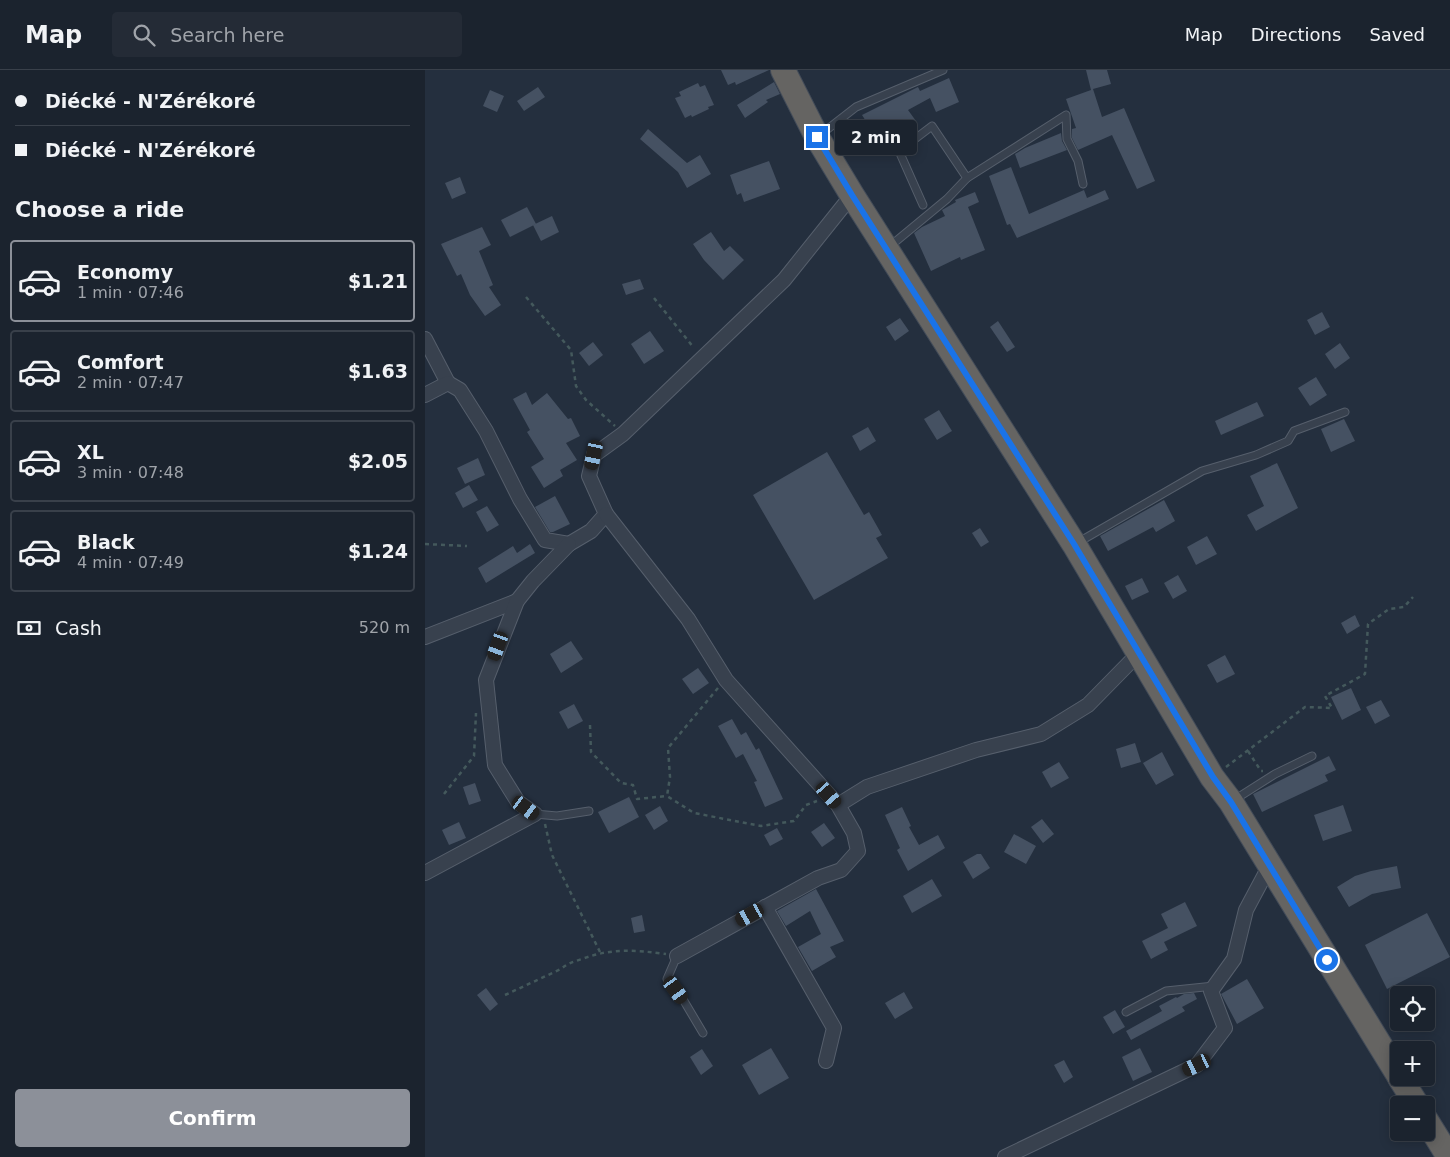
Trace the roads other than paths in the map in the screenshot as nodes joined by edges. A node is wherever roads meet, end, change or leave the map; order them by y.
1 (783, 70) edge
2 (943, 70) edge
3 (817, 137) junction
4 (967, 178) junction
5 (1083, 184) dead end
6 (852, 195) junction
7 (923, 205) dead end
8 (887, 249) junction
9 (425, 339) edge
10 (448, 383) junction
11 (425, 395) edge
12 (1345, 412) dead end
13 (606, 514) junction
14 (569, 544) junction
15 (1074, 544) junction
16 (517, 602) junction
17 (425, 637) edge
18 (1139, 653) junction
19 (1312, 756) dead end
20 (834, 800) junction
21 (1231, 802) junction
22 (589, 811) dead end
23 (535, 814) junction
24 (1270, 866) junction
25 (425, 873) edge
26 (765, 907) junction
27 (677, 956) joint
28 (1215, 986) junction
29 (1126, 1012) dead end
30 (703, 1033) dead end
31 (826, 1061) dead end
32 (1390, 1062) edge
33 (1435, 1134) edge
34 (1005, 1157) edge
35 (1449, 1157) edge

1 - 3 highway
2 - 3 lane
3 - 6 highway
4 - 5 lane
4 - 7 lane
4 - 8 lane
6 - 8 highway
6 - 13 street
8 - 15 highway
9 - 10 street
10 - 11 street
10 - 14 street
12 - 15 lane
13 - 14 street
13 - 20 street
14 - 16 street
15 - 18 highway
16 - 17 street
16 - 23 street
18 - 20 street
18 - 21 highway
19 - 21 lane
20 - 26 street
21 - 24 highway
22 - 23 lane
23 - 25 street
24 - 28 street
24 - 32 highway
26 - 27 street
26 - 31 street
27 - 30 lane
28 - 29 lane
28 - 34 street
33 - 35 highway

